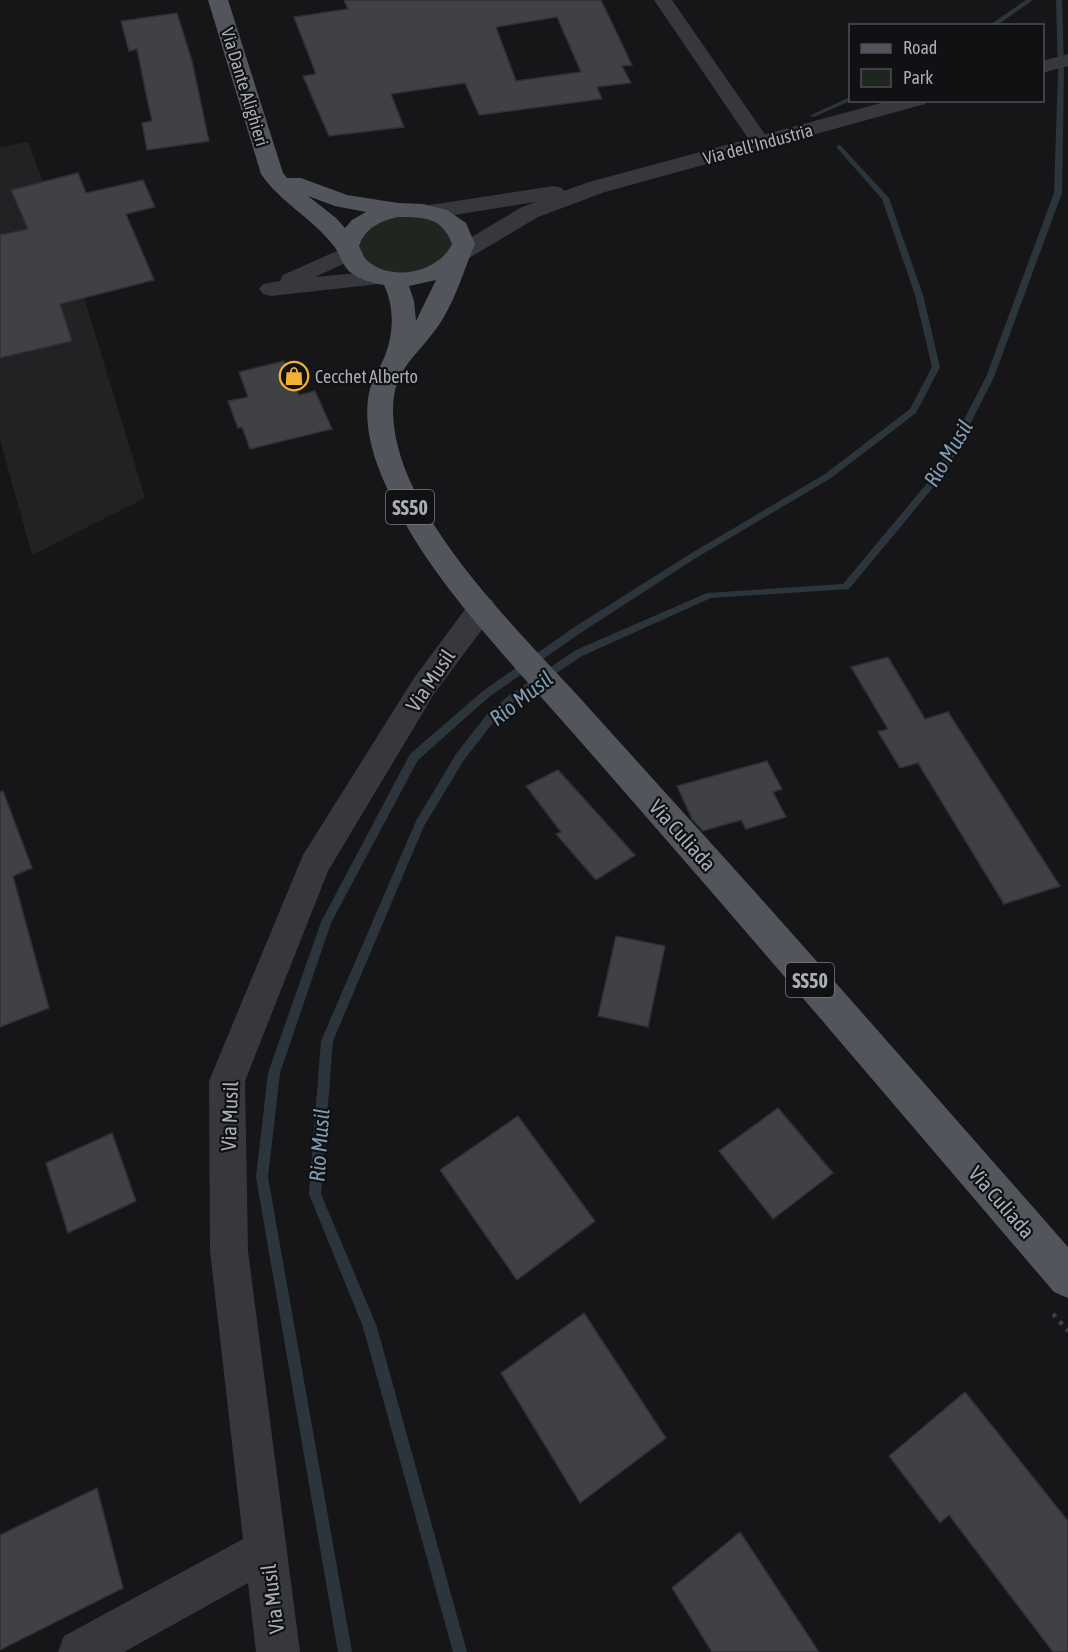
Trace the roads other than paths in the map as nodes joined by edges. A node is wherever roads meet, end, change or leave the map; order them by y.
1 (218, 0) edge
2 (664, 0) edge
3 (1068, 60) edge
4 (1044, 66) edge
5 (911, 102) edge
6 (761, 143) junction
7 (272, 174) junction
8 (597, 187) junction
9 (398, 210) junction
10 (430, 212) junction
11 (347, 250) junction
12 (458, 258) junction
13 (387, 279) junction
14 (398, 357) junction
15 (482, 608) junction
16 (1068, 1278) edge
17 (266, 1550) junction
18 (80, 1652) edge
19 (278, 1652) edge

1 - 7 main road, Via Dante Alighieri
2 - 6 street
3 - 4 street
5 - 6 street, Via dell'Industria
6 - 8 street, Via dell'Industria
7 - 9 main road, Via Dante Alighieri / SS50
7 - 11 main road, Via Dante Alighieri
8 - 10 street, Via dell'Industria
8 - 12 street, Via dell'Industria
9 - 10 main road, SS50
9 - 11 main road, SS50
10 - 12 main road, SS50
11 - 13 main road
11 - 13 street
12 - 13 main road
12 - 14 main road, Via Culiada / SS50
13 - 14 main road, Via Culiada / SS50
14 - 15 main road, Via Culiada / SS50
15 - 16 main road, Via Culiada / SS50
15 - 17 street, Via Musil
17 - 18 street
17 - 19 street, Via Musil

